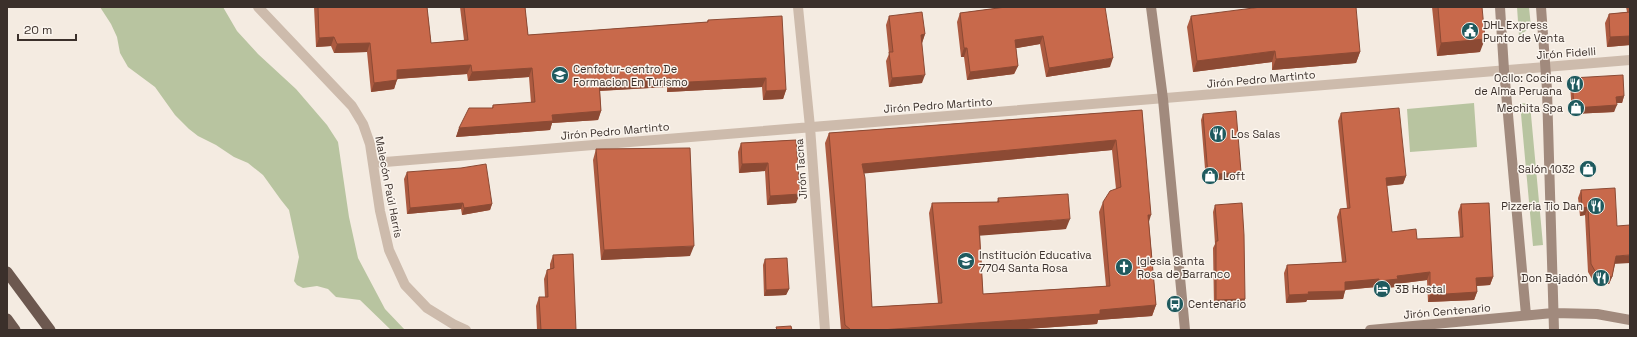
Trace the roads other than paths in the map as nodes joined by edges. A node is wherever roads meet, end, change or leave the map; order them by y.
1 (258, 7) edge
2 (798, 7) edge
3 (1151, 7) edge
4 (1500, 7) edge
5 (1541, 7) edge
6 (1630, 60) edge
7 (1546, 67) junction
8 (1504, 70) junction
9 (1163, 99) junction
10 (810, 127) junction
11 (373, 163) junction
12 (7, 272) edge
13 (1553, 313) junction
14 (1526, 315) junction
15 (7, 319) edge
16 (1630, 320) edge
17 (15, 330) edge
18 (50, 330) edge
19 (466, 330) edge
20 (825, 330) edge
21 (1185, 330) edge
22 (1370, 330) edge
23 (1554, 330) edge

1 - 11 street, Malecón Paúl Harris
2 - 10 street, Jirón Tacna
3 - 9 main road
4 - 8 main road
5 - 7 main road
6 - 7 street, Jirón Fidelli
7 - 8 street, Jirón Fidelli
7 - 13 main road
8 - 9 street, Jirón Pedro Martinto
8 - 14 main road
9 - 10 street, Jirón Pedro Martinto
9 - 21 main road
10 - 11 street, Jirón Pedro Martinto
10 - 20 street, Jirón Tacna
11 - 19 street, Malecón Paúl Harris
12 - 18 highway
13 - 14 main road, Jirón Centenario
13 - 16 main road, Jirón Centenario
13 - 23 main road
14 - 22 main road, Jirón Centenario
15 - 17 highway

